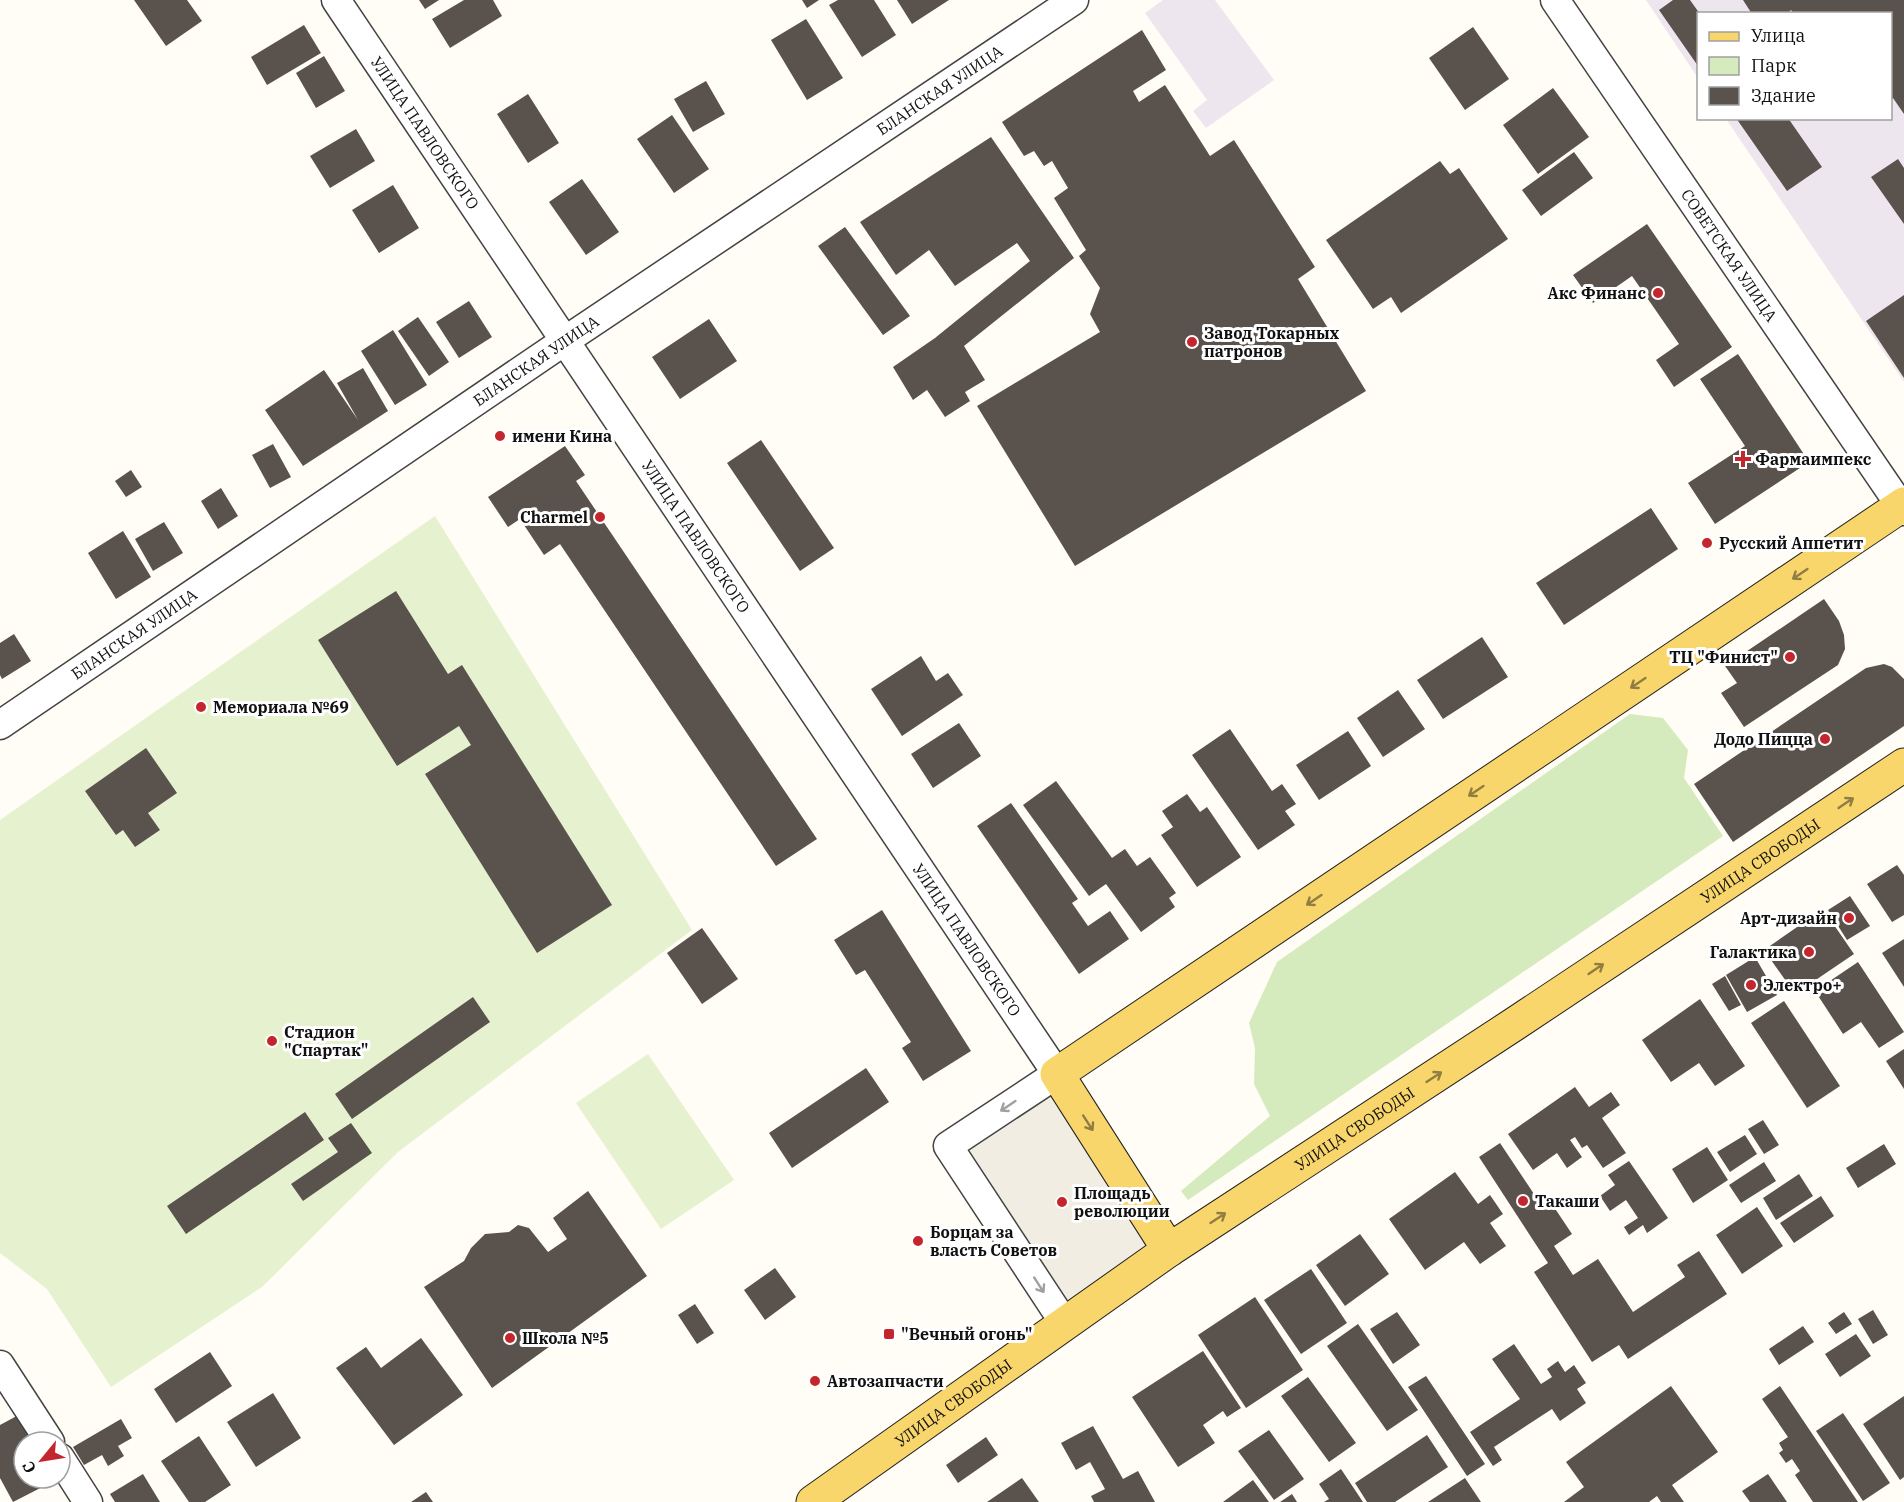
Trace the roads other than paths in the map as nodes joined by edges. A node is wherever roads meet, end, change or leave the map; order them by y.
1 (336, 0) edge
2 (1074, 0) edge
3 (1555, 0) edge
4 (566, 340) junction
5 (1903, 507) edge
6 (0, 725) edge
7 (1904, 765) edge
8 (1056, 1074) junction
9 (1169, 1250) junction
10 (1065, 1324) junction
11 (0, 1365) edge
12 (42, 1430) edge
13 (72, 1477) edge
14 (88, 1502) edge
15 (814, 1502) edge

1 - 4 street, УЛИЦА ПАВЛОВСКОГО
2 - 4 street, БЛАНСКАЯ УЛИЦА
3 - 5 street, СОВЕТСКАЯ УЛИЦА
4 - 6 street, БЛАНСКАЯ УЛИЦА
4 - 8 street, УЛИЦА ПАВЛОВСКОГО
5 -> 8 main road
9 -> 7 main road, УЛИЦА СВОБОДЫ
8 -> 9 main road
8 -> 10 street
9 - 10 main road, УЛИЦА СВОБОДЫ
10 - 15 main road, УЛИЦА СВОБОДЫ
11 - 12 street
13 - 14 street

